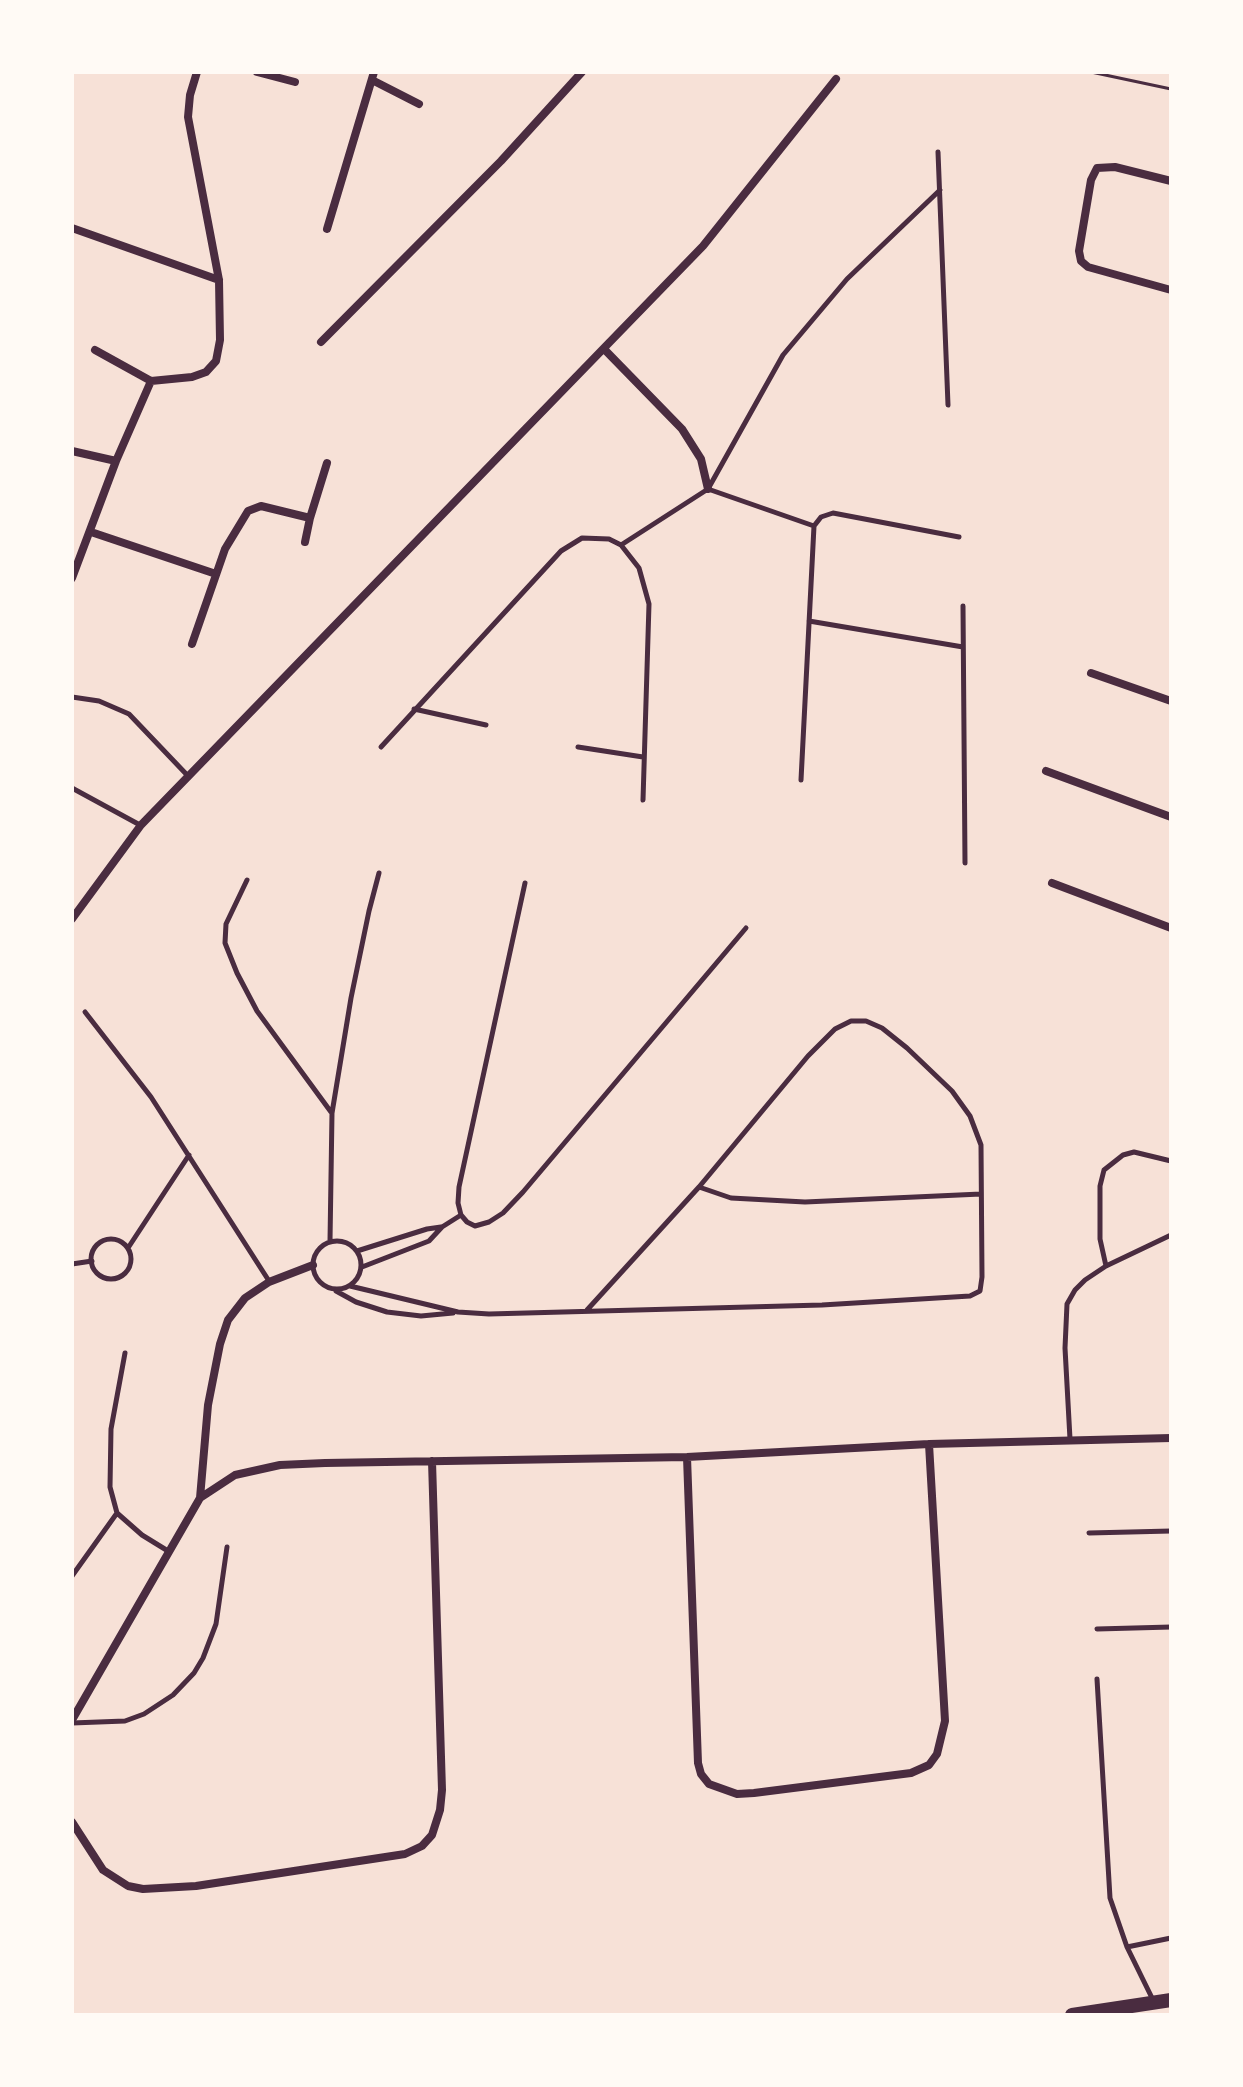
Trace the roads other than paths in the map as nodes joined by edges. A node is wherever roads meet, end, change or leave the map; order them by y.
1 (197, 72) edge
2 (257, 72) edge
3 (582, 72) edge
4 (373, 76) edge
5 (836, 79) dead end
6 (295, 82) dead end
7 (419, 104) dead end
8 (938, 152) dead end
9 (1171, 181) edge
10 (940, 190) junction
11 (72, 228) edge
12 (327, 229) dead end
13 (219, 280) junction
14 (1171, 290) edge
15 (321, 342) dead end
16 (95, 350) dead end
17 (605, 350) junction
18 (151, 381) junction
19 (948, 405) dead end
20 (72, 451) edge
21 (116, 461) junction
22 (327, 463) dead end
23 (708, 489) junction
24 (310, 518) junction
25 (814, 526) junction
26 (91, 532) junction
27 (959, 537) dead end
28 (305, 542) dead end
29 (621, 545) junction
30 (216, 574) junction
31 (72, 578) edge
32 (963, 606) dead end
33 (809, 621) junction
34 (192, 644) dead end
35 (963, 647) junction
36 (1091, 673) dead end
37 (72, 697) edge
38 (1171, 701) edge
39 (413, 709) junction
40 (486, 725) dead end
41 (381, 747) dead end
42 (578, 747) dead end
43 (643, 757) junction
44 (1046, 771) dead end
45 (190, 777) junction
46 (801, 780) dead end
47 (72, 788) edge
48 (643, 800) dead end
49 (1171, 817) edge
50 (141, 825) junction
51 (965, 863) dead end
52 (379, 873) dead end
53 (247, 880) dead end
54 (525, 883) dead end
55 (1052, 883) dead end
56 (72, 919) edge
57 (746, 928) dead end
58 (1171, 928) edge
59 (85, 1012) dead end
60 (332, 1113) junction
61 (189, 1155) junction
62 (1171, 1161) edge
63 (699, 1187) junction
64 (981, 1194) junction
65 (461, 1215) junction
66 (442, 1227) junction
67 (1171, 1235) edge
68 (330, 1241) junction
69 (128, 1248) junction
70 (357, 1251) junction
71 (92, 1261) junction
72 (72, 1264) edge
73 (313, 1265) junction
74 (1106, 1266) junction
75 (362, 1267) junction
76 (269, 1282) junction
77 (350, 1286) junction
78 (334, 1290) junction
79 (587, 1310) junction
80 (458, 1312) junction
81 (125, 1353) dead end
82 (1171, 1438) edge
83 (1070, 1439) junction
84 (929, 1444) junction
85 (687, 1457) junction
86 (432, 1461) junction
87 (200, 1498) junction
88 (117, 1513) junction
89 (1171, 1531) edge
90 (1089, 1533) dead end
91 (227, 1547) dead end
92 (169, 1551) junction
93 (72, 1576) edge
94 (1171, 1627) edge
95 (1097, 1629) dead end
96 (1097, 1679) dead end
97 (72, 1722) edge
98 (72, 1822) edge
99 (1171, 1938) edge
100 (1127, 1947) junction
101 (1171, 2000) edge
102 (1146, 2007) edge
103 (1072, 2015) edge

1 - 13 street
2 - 6 street
3 - 15 street
4 - 7 street
4 - 12 street
5 - 17 street
8 - 10 lane
9 - 14 street
10 - 19 lane
10 - 23 lane
11 - 13 street
13 - 18 street
16 - 18 street
17 - 23 street
17 - 45 street
18 - 21 street
20 - 21 street
21 - 26 street
22 - 24 street
23 - 25 lane
23 - 29 lane
24 - 28 street
24 - 30 street
25 - 27 lane
25 - 33 lane
26 - 30 street
26 - 31 street
29 - 39 lane
29 - 43 lane
30 - 34 street
32 - 35 lane
33 - 35 lane
33 - 46 lane
35 - 51 lane
36 - 38 street
37 - 45 lane
39 - 40 lane
39 - 41 lane
42 - 43 lane
43 - 48 lane
44 - 49 street
45 - 50 street
47 - 50 lane
50 - 56 street
52 - 60 lane
53 - 60 lane
54 - 65 lane
55 - 58 street
57 - 65 lane
59 - 61 lane
60 - 68 lane
61 - 69 lane
61 - 76 lane
62 - 74 lane
63 - 64 lane
63 - 64 lane
63 - 79 lane
64 - 79 lane
65 - 66 lane
66 - 70 lane
66 - 75 lane
67 - 74 lane
68 - 70 lane
68 - 73 lane
69 - 71 lane
69 - 71 lane
70 - 75 lane
71 - 72 lane
73 - 76 street
73 - 78 lane
74 - 83 lane
75 - 77 lane
76 - 87 street
77 - 78 lane
77 - 80 lane
78 - 80 lane
79 - 80 lane
81 - 88 lane
82 - 83 street
83 - 84 street
84 - 85 street
84 - 85 street
85 - 86 street
86 - 87 street
86 - 98 street
87 - 92 street
88 - 92 lane
88 - 93 lane
89 - 90 lane
91 - 97 lane
92 - 97 street
94 - 95 lane
96 - 100 lane
99 - 100 lane
100 - 102 lane
101 - 102 street
102 - 103 street

